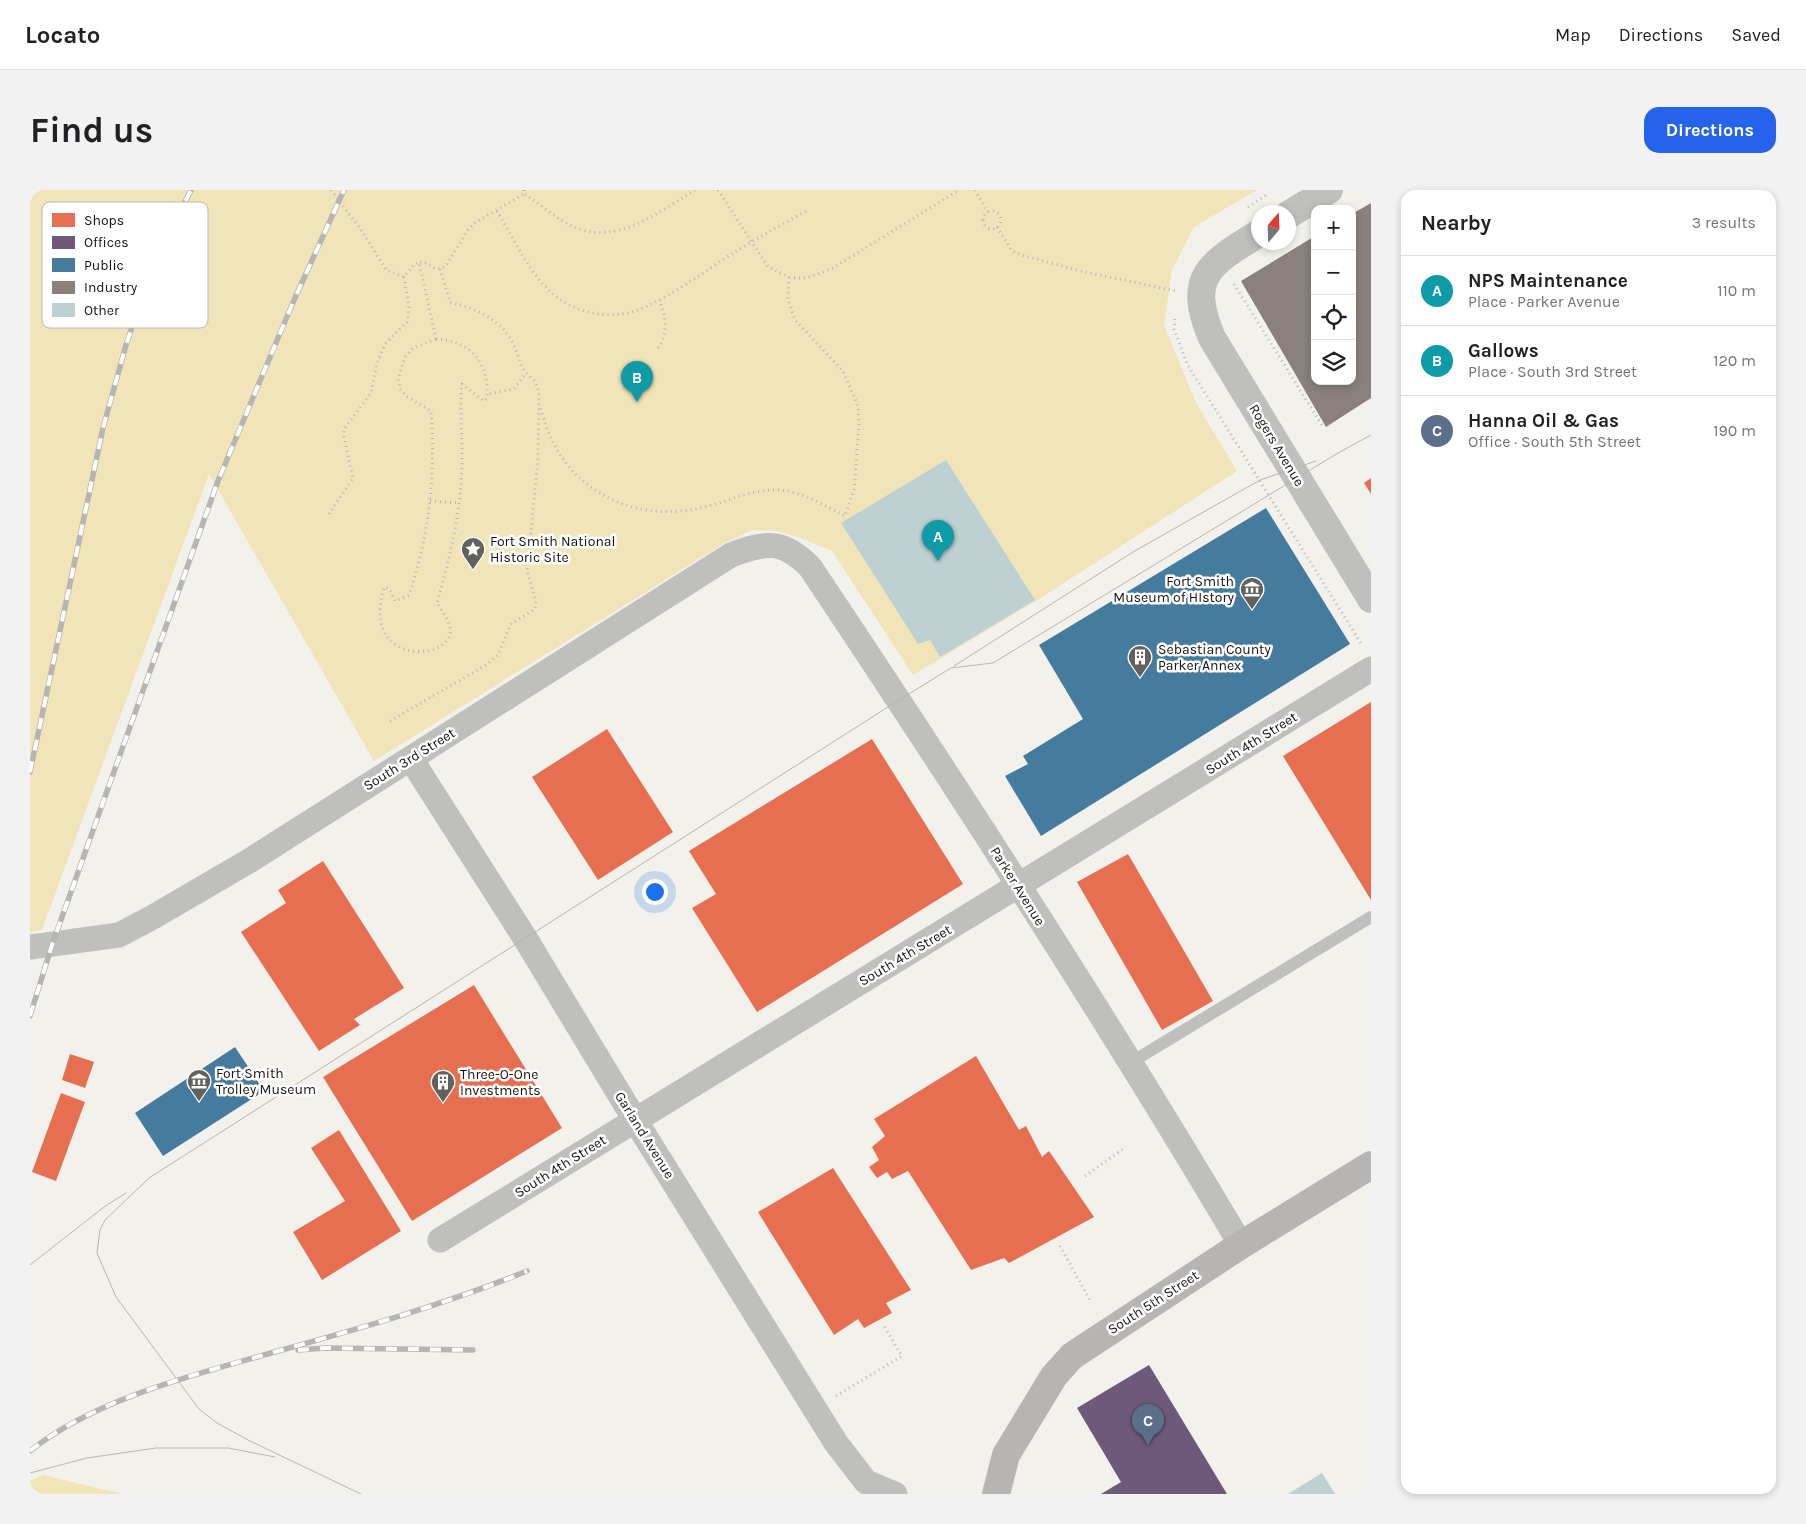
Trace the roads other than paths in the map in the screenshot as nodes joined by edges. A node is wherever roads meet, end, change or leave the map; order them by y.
1 (1330, 190) edge
2 (1296, 210) edge
3 (1251, 239) edge
4 (777, 545) joint
5 (1371, 599) edge
6 (1371, 669) edge
7 (410, 759) junction
8 (1018, 886) junction
9 (1371, 917) edge
10 (30, 948) edge
11 (1130, 1063) junction
12 (635, 1120) junction
13 (1371, 1165) edge
14 (440, 1240) dead end
15 (1241, 1245) junction
16 (856, 1488) edge
17 (895, 1494) edge
18 (996, 1494) edge

1 - 2 street
3 - 5 street, Rogers Avenue
4 - 7 street, South 3rd Street
4 - 8 street, Parker Avenue
6 - 8 street, South 4th Street
7 - 10 street, South 3rd Street
7 - 12 street, Garland Avenue
8 - 11 street, Parker Avenue
8 - 12 street, South 4th Street
9 - 11 lane
11 - 15 street, Parker Avenue
12 - 14 street, South 4th Street
12 - 16 street, Garland Avenue
13 - 15 main road, South 5th Street
15 - 18 main road, South 5th Street
16 - 17 street, Garland Avenue

